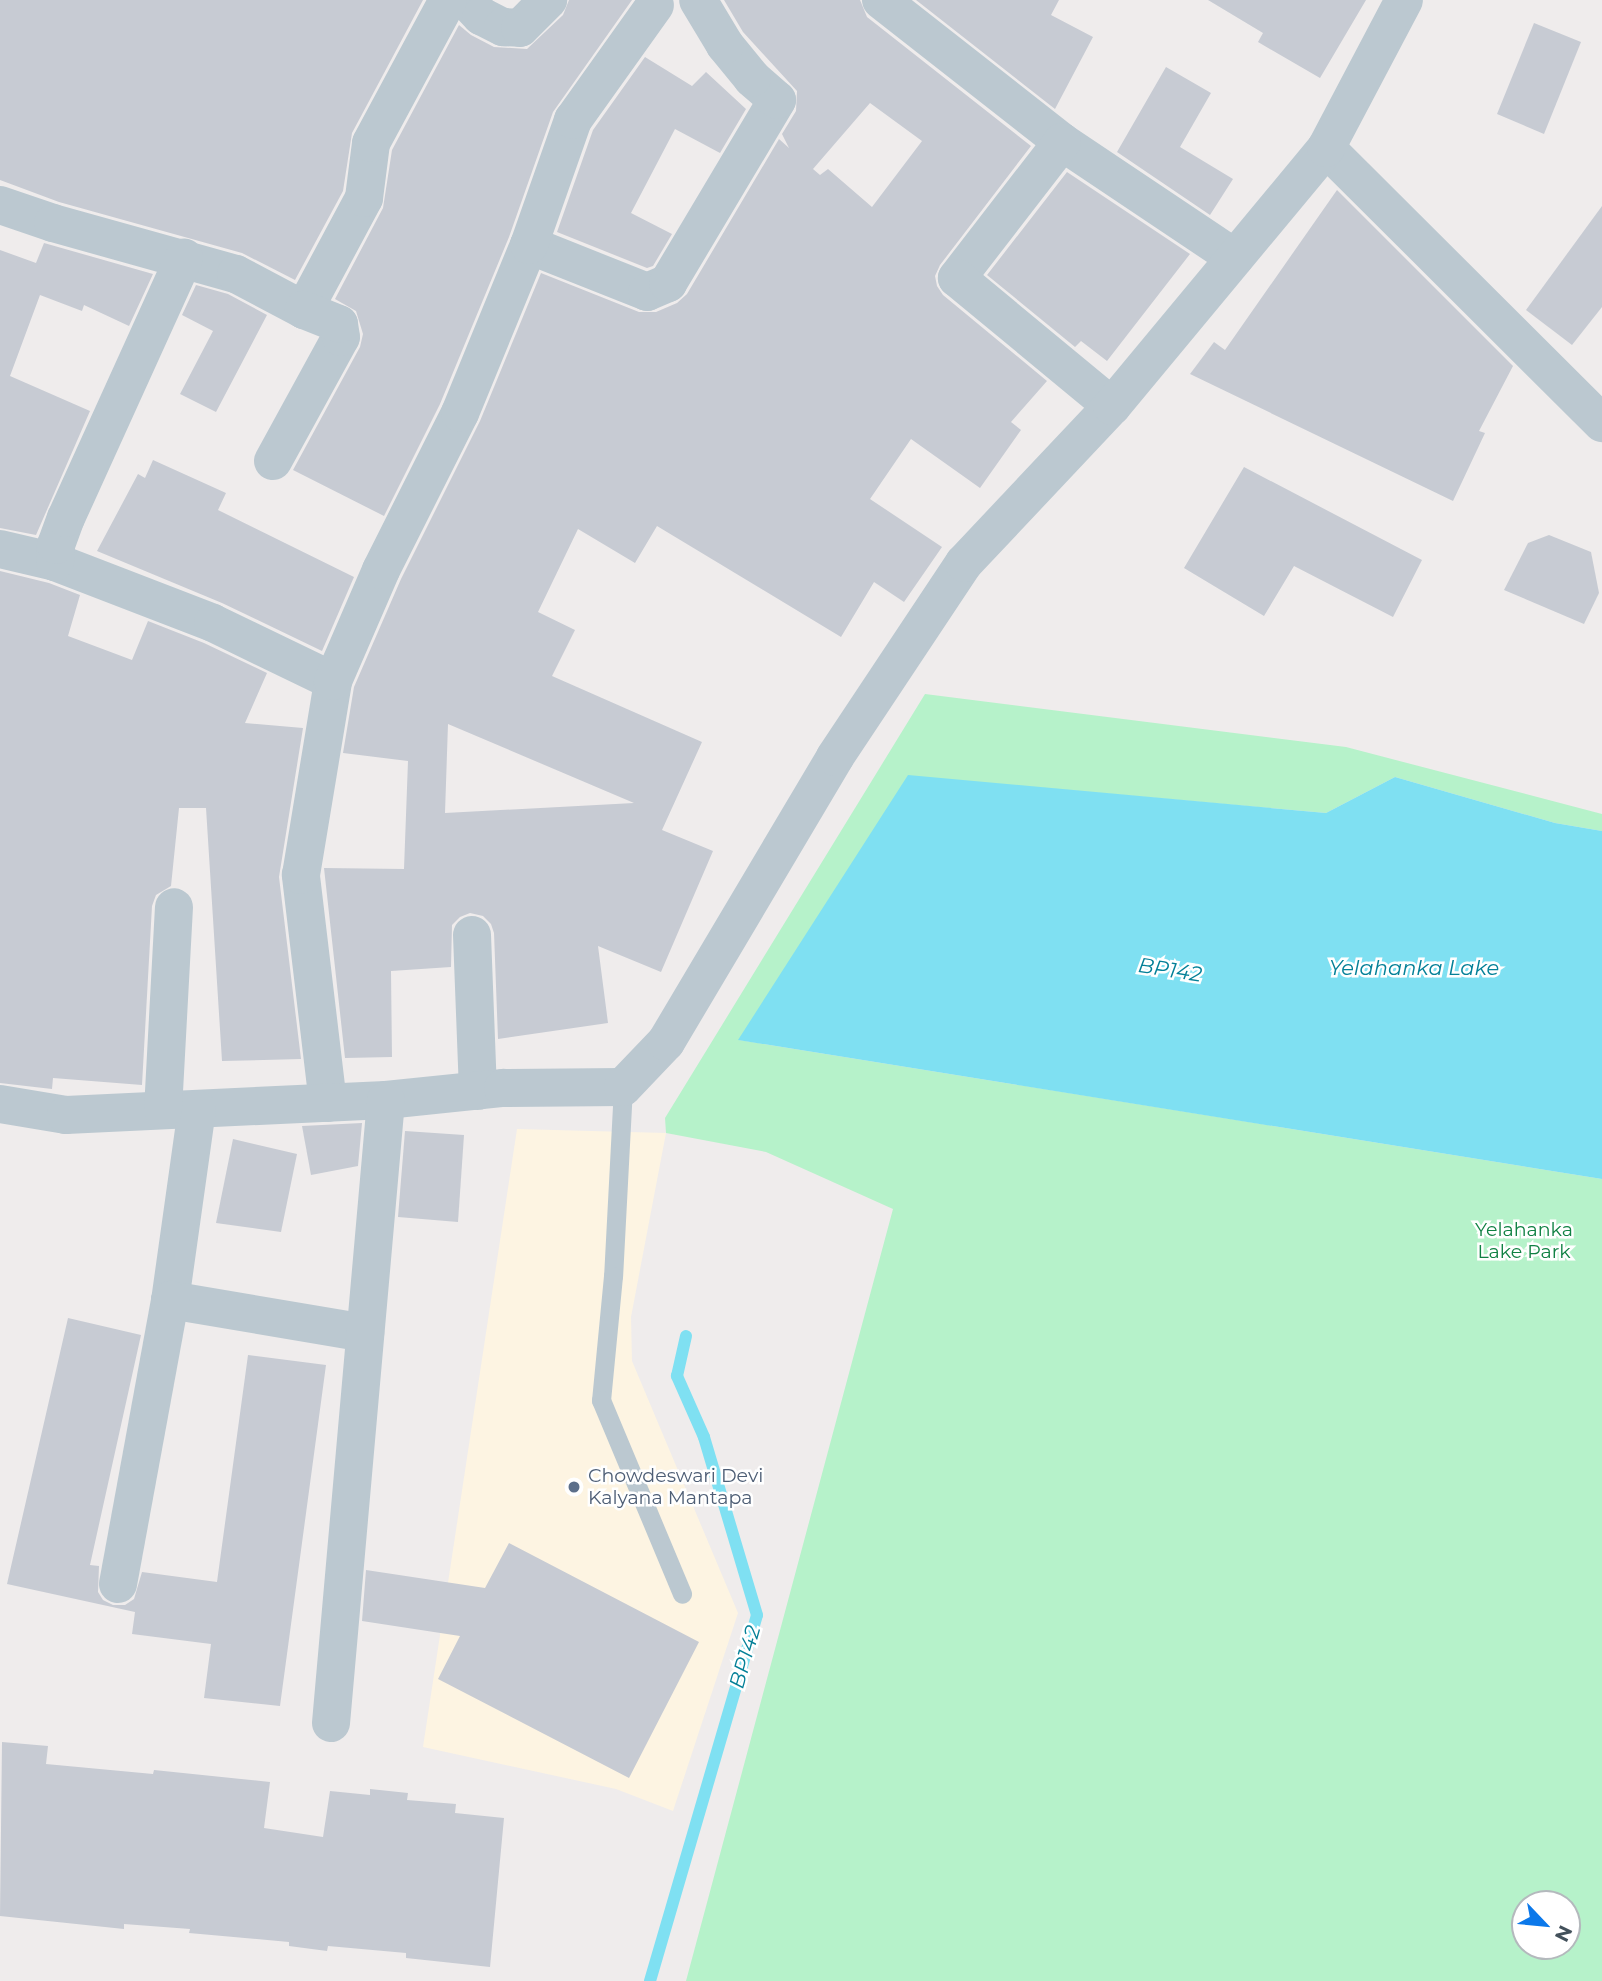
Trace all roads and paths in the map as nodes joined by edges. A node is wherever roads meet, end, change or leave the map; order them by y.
1 (448, 0) edge
2 (466, 0) edge
3 (548, 0) edge
4 (698, 0) edge
5 (881, 0) edge
6 (1404, 0) edge
7 (655, 2) edge
8 (1062, 142) junction
9 (1326, 148) junction
10 (0, 205) edge
11 (529, 245) junction
12 (184, 258) junction
13 (1235, 258) junction
14 (303, 310) junction
15 (1112, 406) junction
16 (1602, 423) edge
17 (273, 461) dead end
18 (0, 549) edge
19 (55, 562) junction
20 (333, 681) junction
21 (174, 907) dead end
22 (472, 935) dead end
23 (623, 1087) junction
24 (478, 1091) junction
25 (386, 1100) junction
26 (328, 1103) junction
27 (0, 1104) edge
28 (180, 1110) junction
29 (170, 1300) junction
30 (365, 1333) junction
31 (118, 1584) dead end
32 (682, 1594) dead end
33 (331, 1723) dead end

1 - 14 street
2 - 3 street
4 - 11 street
5 - 8 street
6 - 9 street
7 - 11 street
8 - 13 street
8 - 15 street
9 - 13 street
9 - 16 street
10 - 12 street
11 - 20 street
12 - 14 street
12 - 19 street
13 - 15 street
14 - 17 street
15 - 23 street
18 - 19 street
19 - 20 street
20 - 26 street
21 - 28 street
22 - 24 street
23 - 24 street
23 - 32 lane
24 - 25 street
25 - 26 street
25 - 30 street
26 - 28 street
27 - 28 street
28 - 29 street
29 - 30 street
29 - 31 street
30 - 33 street

